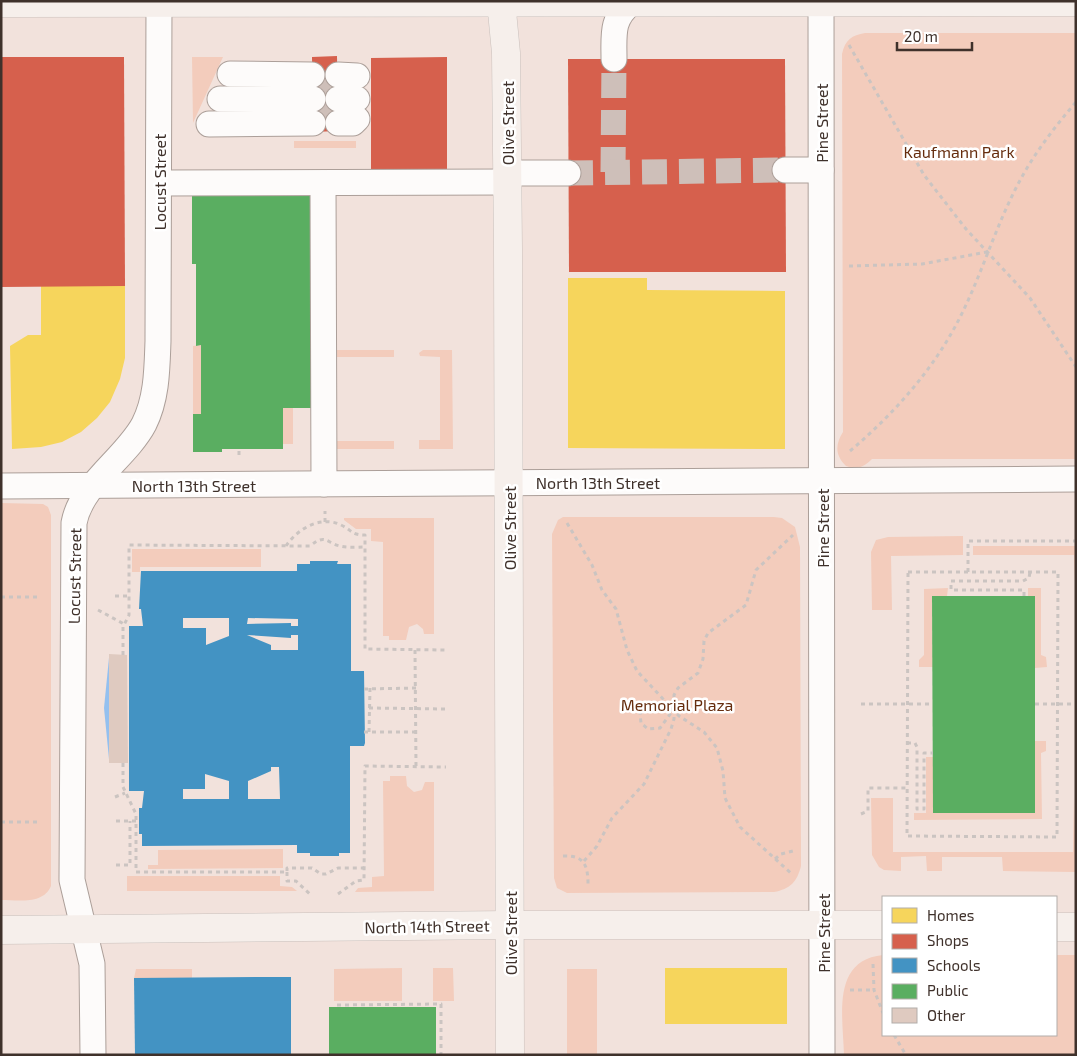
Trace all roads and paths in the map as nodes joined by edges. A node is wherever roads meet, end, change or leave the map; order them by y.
1 (159, 2) edge
2 (821, 2) edge
3 (1076, 2) edge
4 (1, 3) edge
5 (502, 3) edge
6 (631, 3) junction
7 (849, 45) dead end
8 (614, 59) tunnel mouth
9 (313, 99) joint
10 (1076, 102) edge
11 (786, 170) tunnel mouth
12 (821, 170) junction
13 (568, 172) tunnel mouth
14 (507, 178) junction
15 (160, 183) junction
16 (323, 183) junction
17 (988, 252) junction
18 (850, 266) dead end
19 (1076, 367) edge
20 (239, 448) dead end
21 (850, 451) dead end
22 (239, 455) dead end
23 (1076, 479) edge
24 (822, 481) junction
25 (509, 483) junction
26 (324, 484) junction
27 (95, 485) junction
28 (1, 486) edge
29 (325, 511) dead end
30 (325, 522) junction
31 (567, 523) dead end
32 (793, 535) dead end
33 (1076, 541) edge
34 (286, 546) junction
35 (365, 547) junction
36 (968, 572) junction
37 (1030, 572) junction
38 (115, 596) dead end
39 (129, 596) junction
40 (1024, 596) dead end
41 (1, 597) edge
42 (40, 597) dead end
43 (96, 605) dead end
44 (124, 624) junction
45 (415, 650) junction
46 (446, 650) dead end
47 (123, 654) dead end
48 (370, 688) junction
49 (416, 688) junction
50 (364, 689) dead end
51 (861, 704) dead end
52 (907, 704) junction
53 (933, 704) dead end
54 (1035, 704) dead end
55 (1058, 704) junction
56 (1076, 704) edge
57 (369, 708) junction
58 (416, 709) junction
59 (446, 709) dead end
60 (674, 710) junction
61 (364, 732) dead end
62 (369, 732) junction
63 (416, 732) junction
64 (908, 743) junction
65 (933, 753) dead end
66 (123, 763) dead end
67 (416, 766) junction
68 (446, 766) dead end
69 (907, 788) junction
70 (125, 793) junction
71 (114, 797) dead end
72 (861, 814) dead end
73 (116, 821) dead end
74 (130, 821) junction
75 (136, 821) junction
76 (1, 822) edge
77 (41, 822) dead end
78 (794, 851) dead end
79 (563, 856) dead end
80 (776, 859) junction
81 (584, 861) junction
82 (116, 865) dead end
83 (364, 868) junction
84 (287, 872) junction
85 (793, 875) dead end
86 (588, 884) dead end
87 (338, 894) dead end
88 (311, 895) dead end
89 (510, 925) junction
90 (822, 925) junction
91 (882, 925) edge
92 (1057, 927) edge
93 (1076, 927) edge
94 (1, 930) edge
95 (84, 930) junction
96 (874, 964) dead end
97 (850, 990) dead end
98 (874, 990) junction
99 (337, 1005) dead end
100 (882, 1010) edge
101 (895, 1036) edge
102 (93, 1055) edge
103 (441, 1055) edge
104 (510, 1055) edge
105 (822, 1055) edge
106 (906, 1055) edge

1 - 4 main road
1 - 5 main road
1 - 15 street, Locust Street
2 - 3 main road
2 - 6 main road
2 - 12 street, Pine Street
5 - 6 main road
5 - 14 main road, Olive Street
6 - 8 street
7 - 17 path
9 - 9 street
10 - 17 path
11 - 12 street
12 - 24 street, Pine Street
13 - 14 street
14 - 16 street
14 - 25 main road, Olive Street
15 - 16 street
15 - 27 street, Locust Street
16 - 26 street
17 - 18 path
17 - 19 path
17 - 21 path
20 - 22 path
23 - 24 street, North 13th Street
24 - 25 street, North 13th Street
24 - 90 street, Pine Street
25 - 26 street, North 13th Street
25 - 89 main road, Olive Street
26 - 27 street, North 13th Street
27 - 28 street, North 13th Street
27 - 95 street, Locust Street
29 - 30 path
30 - 34 path
30 - 35 path
31 - 60 path
32 - 60 path
33 - 36 path
34 - 35 path
34 - 39 path
35 - 45 path
36 - 37 path
36 - 52 path
37 - 40 path
37 - 55 path
38 - 39 path
39 - 44 path
41 - 42 path
43 - 44 path
44 - 47 path
45 - 46 path
45 - 49 path
48 - 49 path
48 - 50 path
48 - 57 path
49 - 58 path
51 - 52 path
52 - 53 path
52 - 64 path
54 - 55 path
55 - 56 path
55 - 69 path
57 - 58 path
57 - 62 path
58 - 59 path
58 - 63 path
60 - 60 path
60 - 80 path
60 - 81 path
61 - 62 path
62 - 63 path
63 - 67 path
64 - 65 path
64 - 69 path
66 - 70 path
67 - 68 path
67 - 83 path
69 - 72 path
70 - 71 path
70 - 75 path
73 - 74 path
74 - 75 path
74 - 82 path
75 - 84 path
76 - 77 path
78 - 80 path
79 - 81 path
80 - 85 path
81 - 86 path
83 - 84 path
83 - 87 path
84 - 88 path
89 - 90 main road, North 14th Street
89 - 95 main road, North 14th Street
89 - 104 main road, Olive Street
90 - 91 main road, North 14th Street
90 - 105 street, Pine Street
92 - 93 main road
94 - 95 main road, North 14th Street
95 - 102 street, Locust Street
96 - 98 path
97 - 98 path
98 - 100 path
99 - 103 path
101 - 106 path

